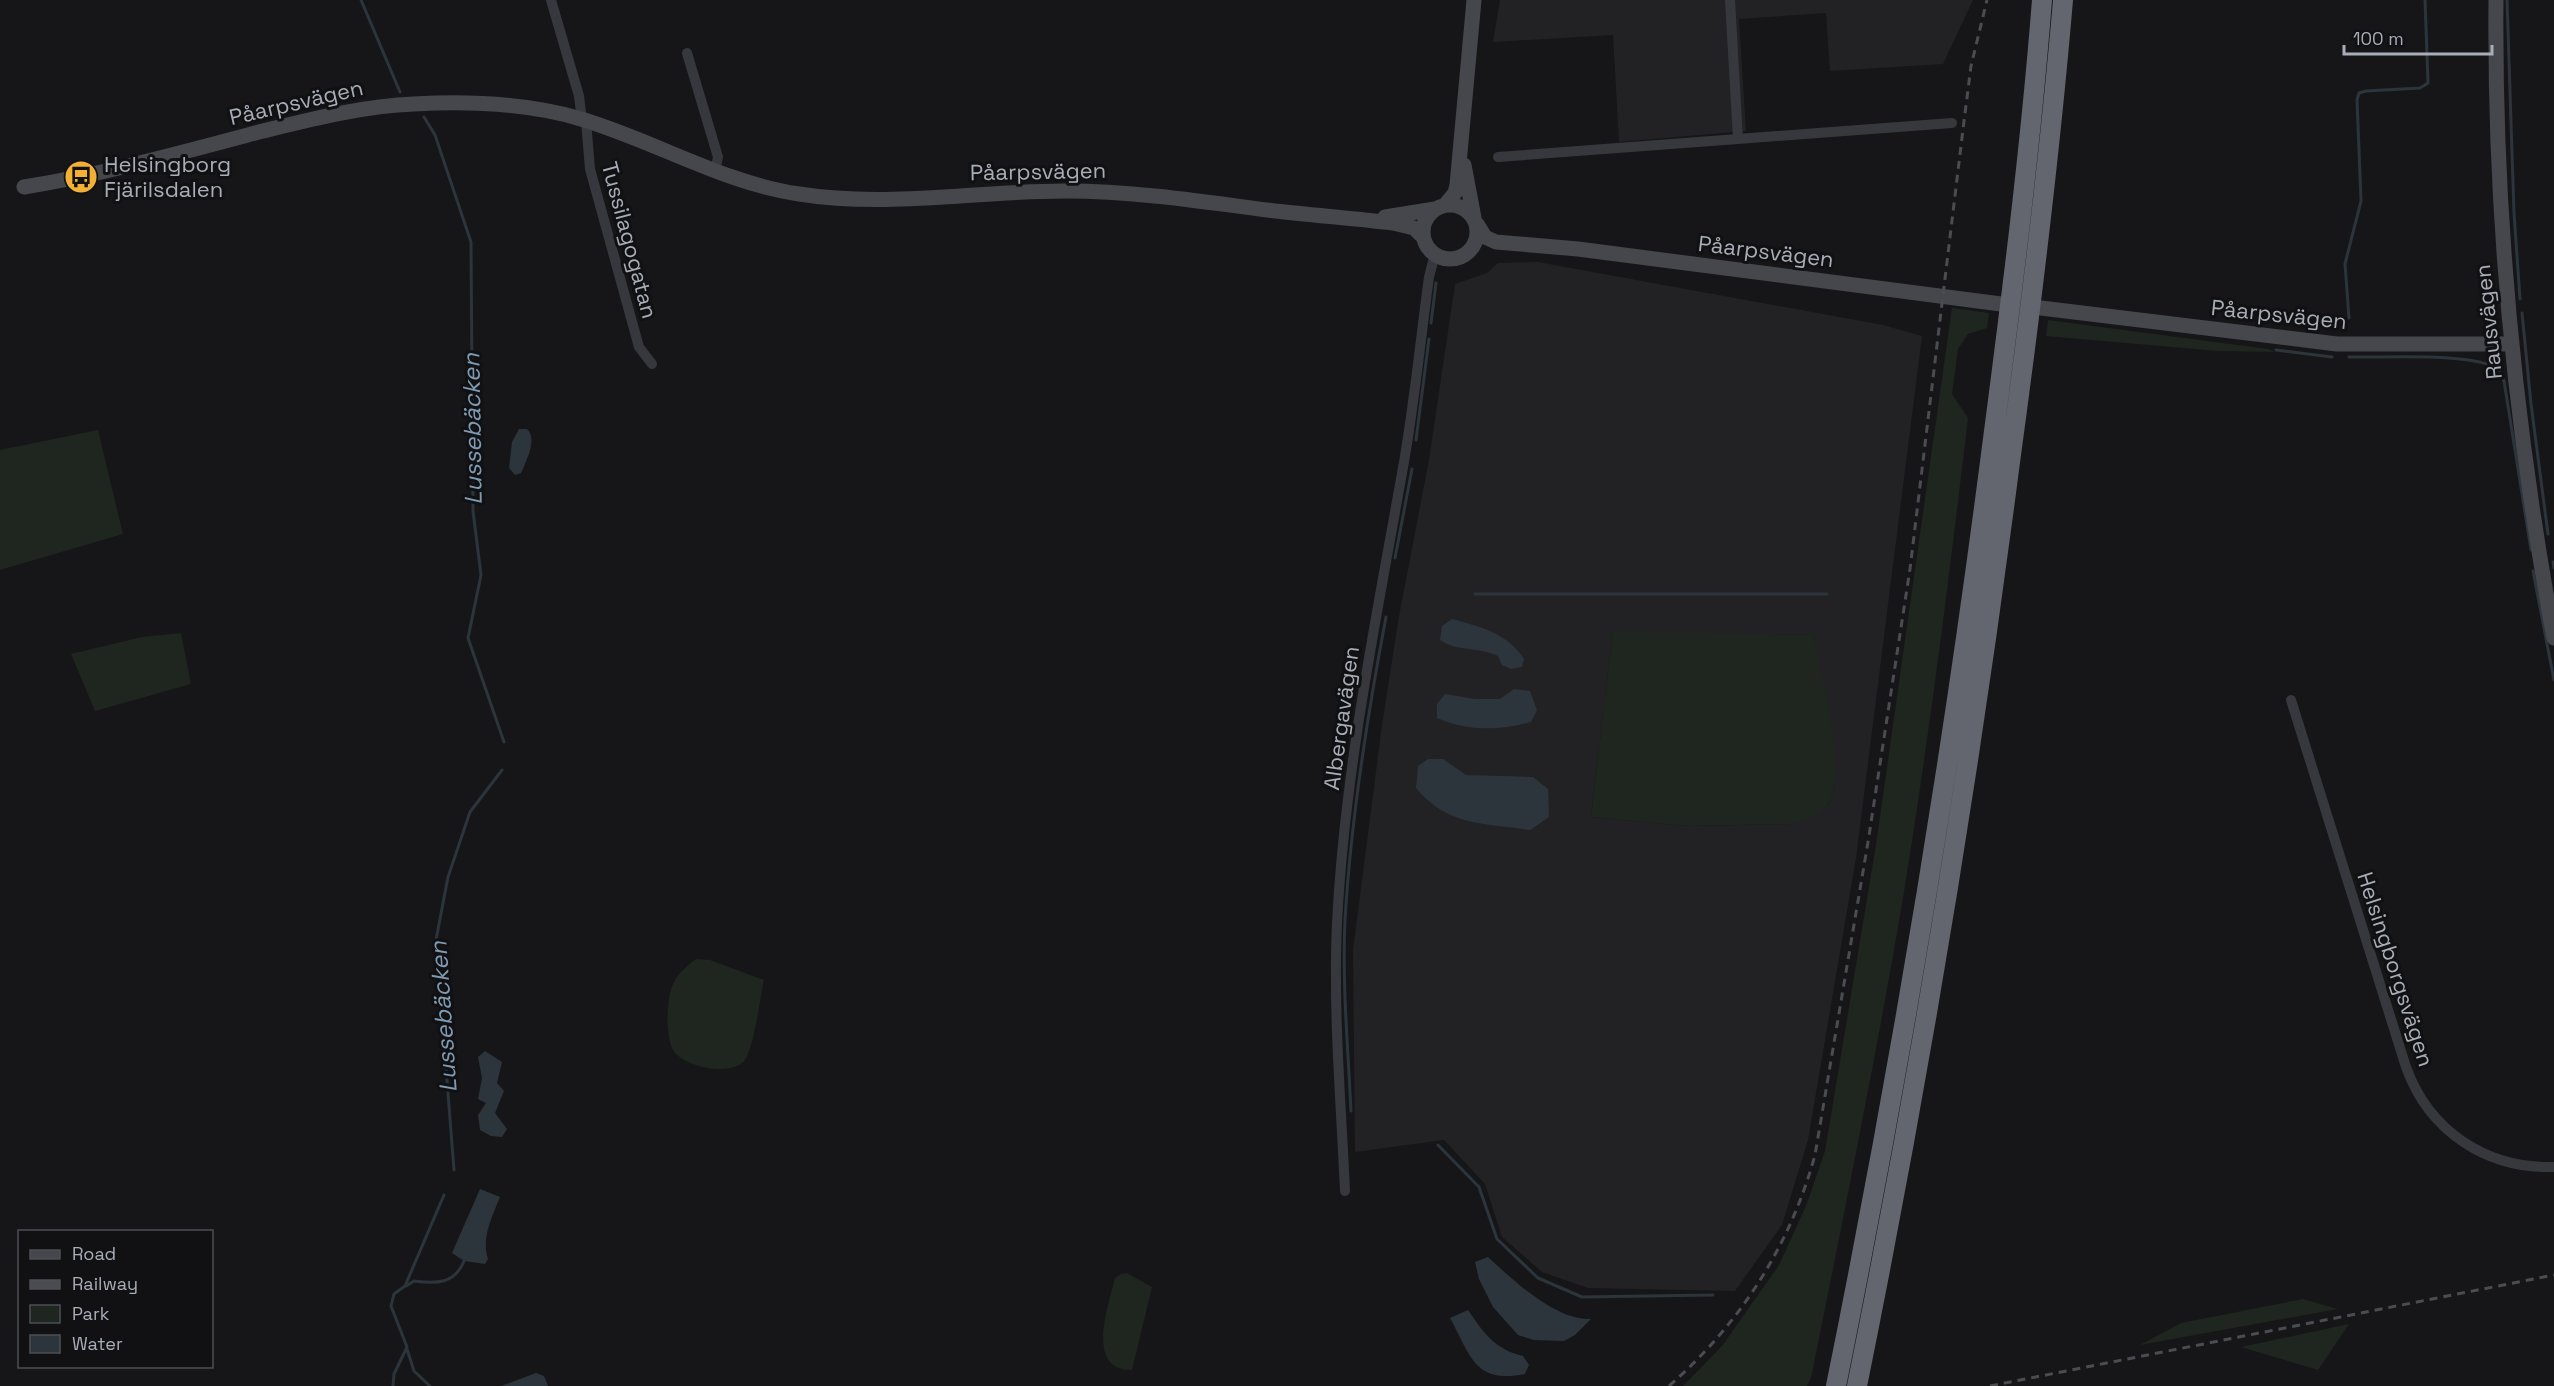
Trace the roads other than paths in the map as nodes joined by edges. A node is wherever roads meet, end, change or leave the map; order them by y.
1 (551, 0) edge
2 (1474, 0) edge
3 (1730, 0) edge
4 (2042, 0) edge
5 (2063, 0) edge
6 (2496, 0) edge
7 (687, 53) dead end
8 (584, 120) junction
9 (1952, 123) dead end
10 (1461, 138) junction
11 (1738, 139) junction
12 (1498, 157) dead end
13 (715, 171) junction
14 (24, 187) dead end
15 (1440, 207) junction
16 (1364, 219) junction
17 (1476, 221) junction
18 (1423, 237) junction
19 (1525, 246) junction
20 (1435, 254) junction
21 (1461, 257) junction
22 (2001, 304) dead end
23 (2042, 308) dead end
24 (2512, 344) junction
25 (652, 363) dead end
26 (2554, 638) edge
27 (2291, 700) dead end
28 (2554, 1167) edge
29 (1345, 1191) dead end
30 (1836, 1386) edge
31 (1857, 1386) edge

1 - 8 street
2 - 10 street
3 - 11 street
4 - 30 highway
5 - 31 highway
6 - 24 street, Rausvägen
7 - 13 street
8 - 13 street, Påarpsvägen
8 - 14 street, Påarpsvägen
8 - 25 street, Tussilagogatan
9 - 11 street
10 - 15 street
10 - 17 street
11 - 12 street
13 - 16 street, Påarpsvägen
15 - 16 street, Påarpsvägen
15 - 17 street
15 - 18 street
16 - 18 street, Påarpsvägen
17 - 19 street, Påarpsvägen
17 - 21 street
18 - 20 street
19 - 21 street, Påarpsvägen
19 - 22 street, Påarpsvägen
20 - 21 street
20 - 29 street, Albergavägen
23 - 24 street, Påarpsvägen
24 - 26 street, Rausvägen
27 - 28 street, Helsingborgsvägen

